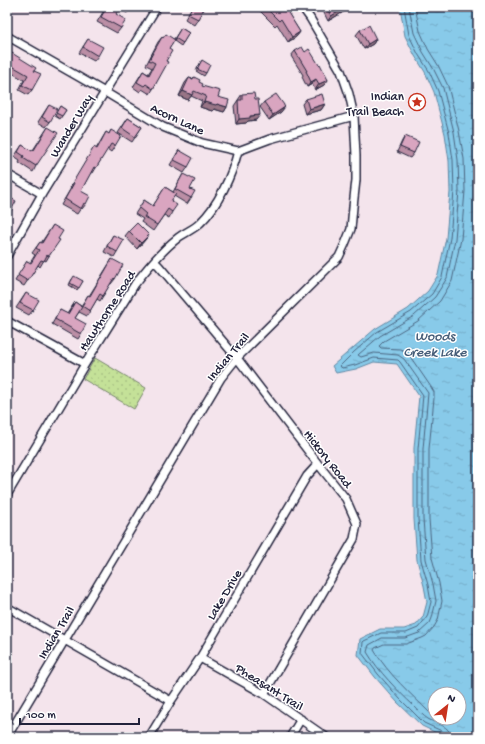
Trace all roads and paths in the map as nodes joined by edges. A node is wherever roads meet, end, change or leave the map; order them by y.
1 (156, 7) edge
2 (302, 7) edge
3 (7, 36) edge
4 (105, 92) junction
5 (354, 116) junction
6 (238, 151) junction
7 (7, 174) edge
8 (42, 194) junction
9 (7, 256) edge
10 (154, 261) junction
11 (7, 321) edge
12 (237, 358) junction
13 (85, 364) junction
14 (318, 464) junction
15 (7, 495) edge
16 (7, 606) edge
17 (65, 640) junction
18 (200, 658) junction
19 (264, 694) junction
20 (171, 701) junction
21 (301, 719) junction
22 (7, 737) edge
23 (149, 737) edge
24 (290, 737) edge
25 (326, 737) edge

1 - 4 street, Wander Way
2 - 5 street, Indian Trail
3 - 4 street, Acorn Lane
4 - 6 street, Acorn Lane
4 - 8 street, Wander Way
5 - 6 street
5 - 12 street, Indian Trail
6 - 10 street, Hawthorne Road
7 - 8 street
8 - 9 street, Wander Way
10 - 12 street, Hickory Road
10 - 13 street, Hawthorne Road
11 - 13 street
12 - 14 street, Hickory Road
12 - 17 street, Indian Trail
13 - 15 street, Hawthorne Road
14 - 18 street, Lake Drive
14 - 19 street, Hickory Road
16 - 17 street
17 - 20 street
17 - 22 street, Indian Trail
18 - 19 street, Pheasant Trail
18 - 20 street, Lake Drive
19 - 21 street, Pheasant Trail
20 - 23 street, Lake Drive
21 - 24 street
21 - 25 street, Pheasant Trail

